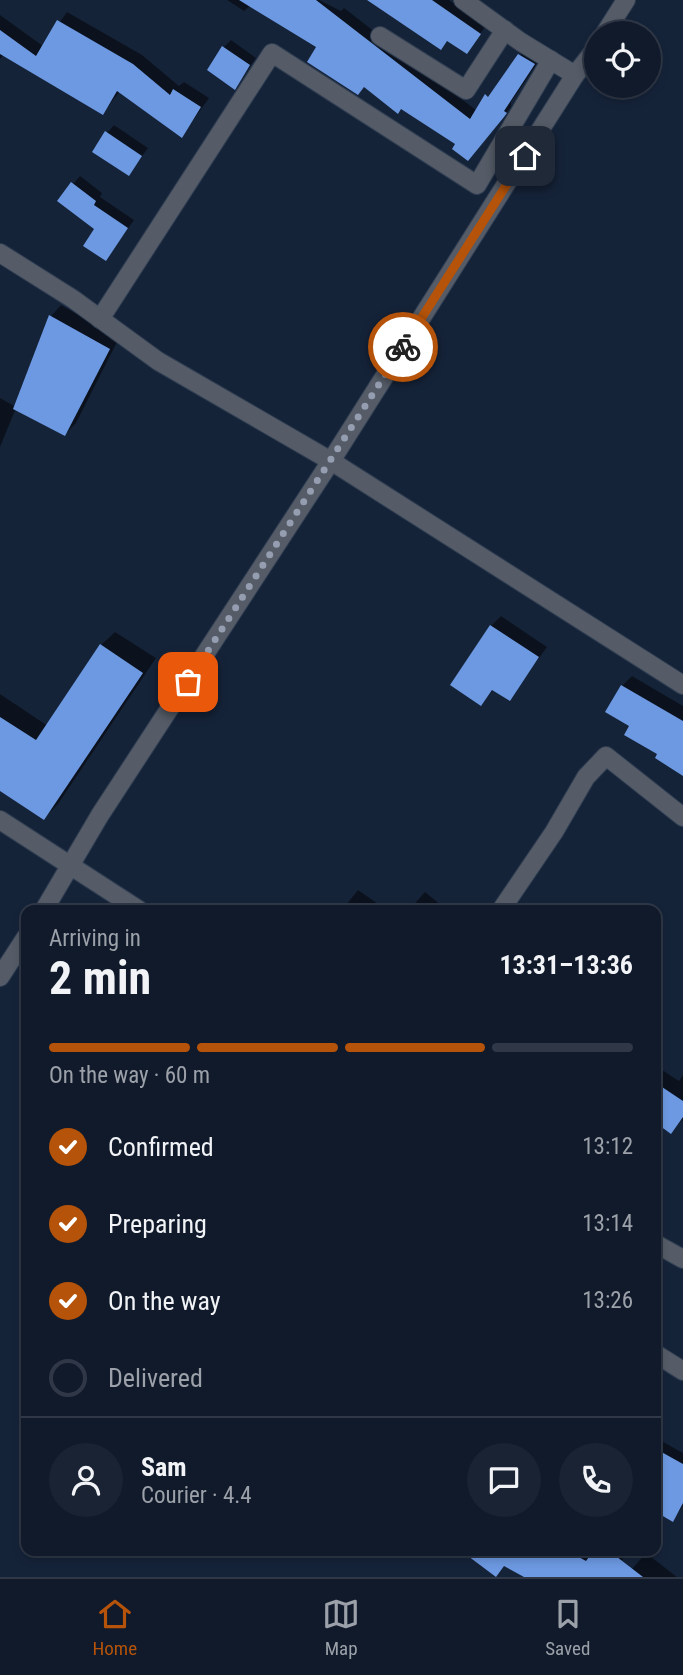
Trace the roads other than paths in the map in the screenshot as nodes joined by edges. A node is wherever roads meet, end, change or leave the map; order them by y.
1 (463, 0) edge
2 (626, 0) edge
3 (613, 21) edge
4 (505, 30) junction
5 (380, 36) dead end
6 (551, 60) junction
7 (584, 64) edge
8 (575, 75) junction
9 (0, 253) edge
10 (100, 318) junction
11 (331, 461) junction
12 (683, 685) edge
13 (683, 817) edge
14 (0, 820) edge
15 (70, 866) junction
16 (47, 905) edge
17 (131, 905) edge
18 (504, 905) edge
19 (21, 945) edge
20 (0, 977) edge
21 (661, 1247) edge
22 (683, 1259) edge
23 (661, 1357) edge
24 (683, 1371) edge

1 - 4 street
2 - 3 street
4 - 5 street
4 - 6 street
6 - 8 street
6 - 10 street
7 - 8 street
8 - 11 street
9 - 10 street
10 - 11 street
11 - 12 street
11 - 15 street
13 - 18 street
14 - 15 street
15 - 16 street
15 - 17 street
19 - 20 street
21 - 22 street
23 - 24 street

